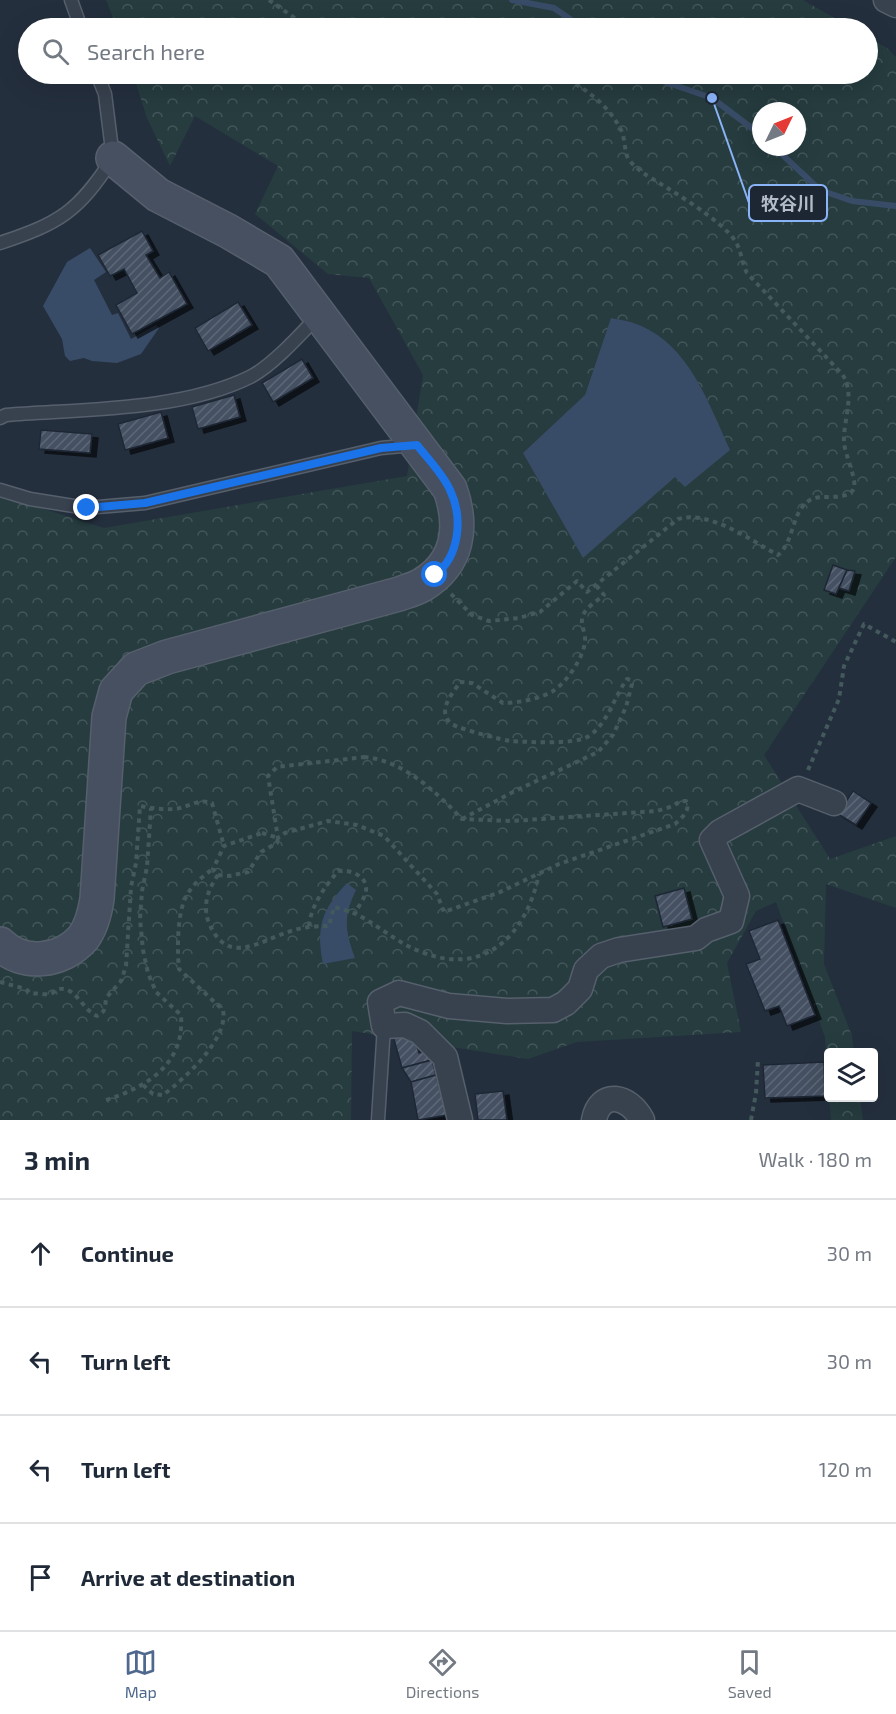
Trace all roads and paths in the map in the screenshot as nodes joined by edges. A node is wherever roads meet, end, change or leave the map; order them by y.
1 (71, 0) edge
2 (269, 0) edge
3 (886, 0) edge
4 (896, 5) edge
5 (77, 18) edge
6 (295, 18) edge
7 (101, 84) edge
8 (575, 84) edge
9 (113, 158) junction
10 (0, 243) edge
11 (320, 314) junction
12 (0, 417) edge
13 (417, 445) junction
14 (0, 490) edge
15 (435, 575) junction
16 (596, 585) junction
17 (896, 642) edge
18 (798, 789) junction
19 (834, 803) dead end
20 (150, 807) junction
21 (462, 819) junction
22 (278, 838) junction
23 (224, 846) junction
24 (213, 869) junction
25 (540, 873) junction
26 (218, 875) junction
27 (355, 914) junction
28 (309, 926) junction
29 (0, 944) edge
30 (0, 982) edge
31 (384, 1026) junction
32 (758, 1060) dead end
33 (143, 1085) junction
34 (106, 1100) dead end
35 (378, 1120) edge
36 (460, 1120) edge
37 (594, 1120) edge
38 (642, 1120) edge
39 (751, 1120) edge

1 - 5 lane
2 - 6 path
3 - 4 street
7 - 9 lane
8 - 16 path
9 - 10 lane
9 - 11 street
11 - 12 lane
11 - 13 street
13 - 14 lane
13 - 15 street
15 - 16 path
15 - 29 street
16 - 21 path
17 - 18 path
18 - 19 street
18 - 31 street
20 - 23 path
20 - 30 path
20 - 33 path
21 - 22 path
21 - 25 path
22 - 23 path
22 - 25 path
22 - 26 path
23 - 24 path
24 - 26 path
24 - 33 path
25 - 27 path
26 - 28 path
27 - 28 path
27 - 28 path
31 - 35 lane
31 - 36 street
32 - 39 path
33 - 34 path
37 - 38 street

